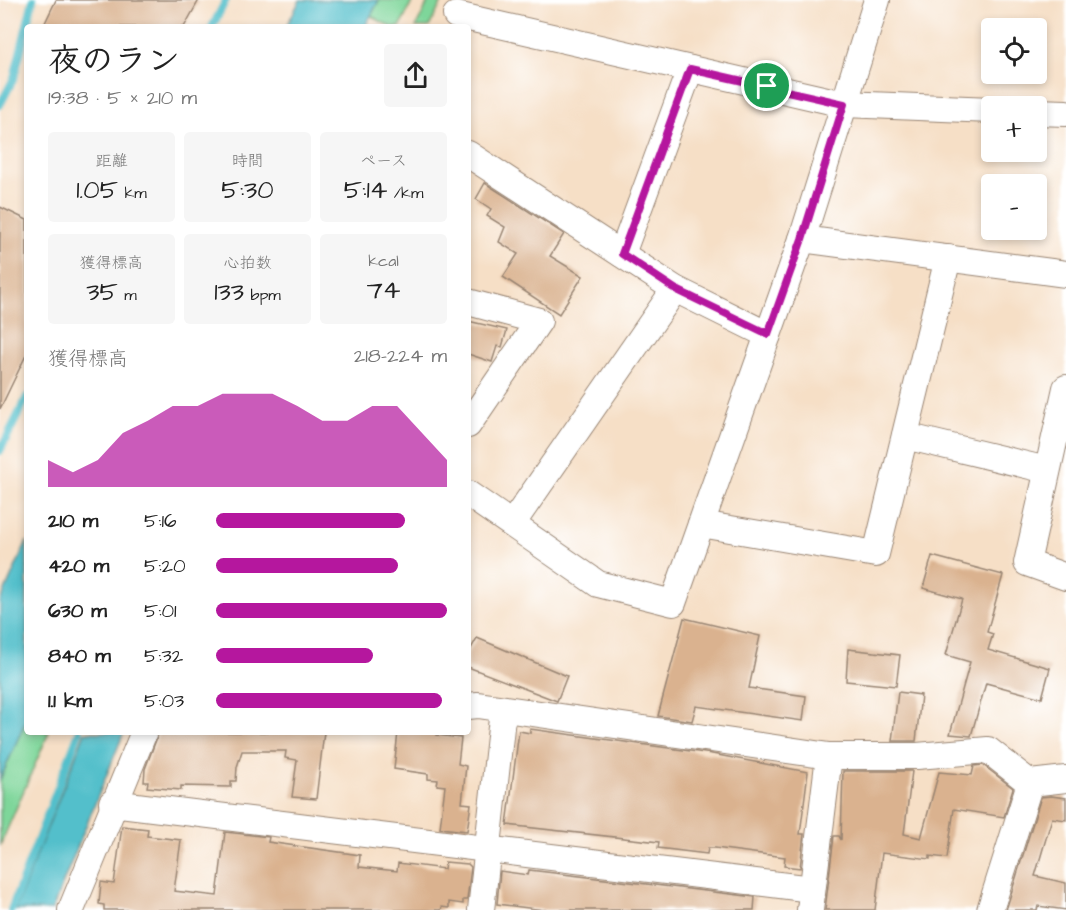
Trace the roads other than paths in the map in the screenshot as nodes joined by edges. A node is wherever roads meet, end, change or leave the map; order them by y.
1 (877, 0) edge
2 (457, 14) edge
3 (690, 69) junction
4 (844, 104) junction
5 (981, 110) edge
6 (1047, 112) edge
7 (1066, 113) edge
8 (471, 156) edge
9 (802, 239) junction
10 (622, 254) junction
11 (948, 258) junction
12 (1066, 274) edge
13 (675, 289) junction
14 (471, 303) edge
15 (768, 334) junction
16 (1066, 388) edge
17 (471, 421) edge
18 (905, 436) junction
19 (1047, 470) junction
20 (471, 496) edge
21 (512, 524) junction
22 (700, 524) junction
23 (1066, 577) edge
24 (471, 706) edge
25 (503, 709) junction
26 (143, 735) edge
27 (829, 756) junction
28 (1066, 778) edge
29 (1030, 783) junction
30 (112, 803) junction
31 (488, 849) junction
32 (811, 900) edge
33 (71, 910) edge
34 (481, 910) edge
35 (990, 910) edge

1 - 4 street
2 - 3 street
3 - 4 street
3 - 10 street
4 - 5 street
4 - 9 street
6 - 7 street
8 - 10 street
9 - 11 street
9 - 15 street
10 - 13 street
11 - 12 street
11 - 18 street
13 - 15 street
13 - 21 street
14 - 17 street
15 - 22 street
16 - 19 street
18 - 19 street
18 - 22 street
19 - 23 street
20 - 21 street
21 - 22 street
24 - 25 street
25 - 27 street
25 - 31 street
26 - 30 street
27 - 29 street
27 - 32 street
28 - 29 street
29 - 35 street
30 - 31 street
30 - 33 street
31 - 32 street
31 - 34 street

